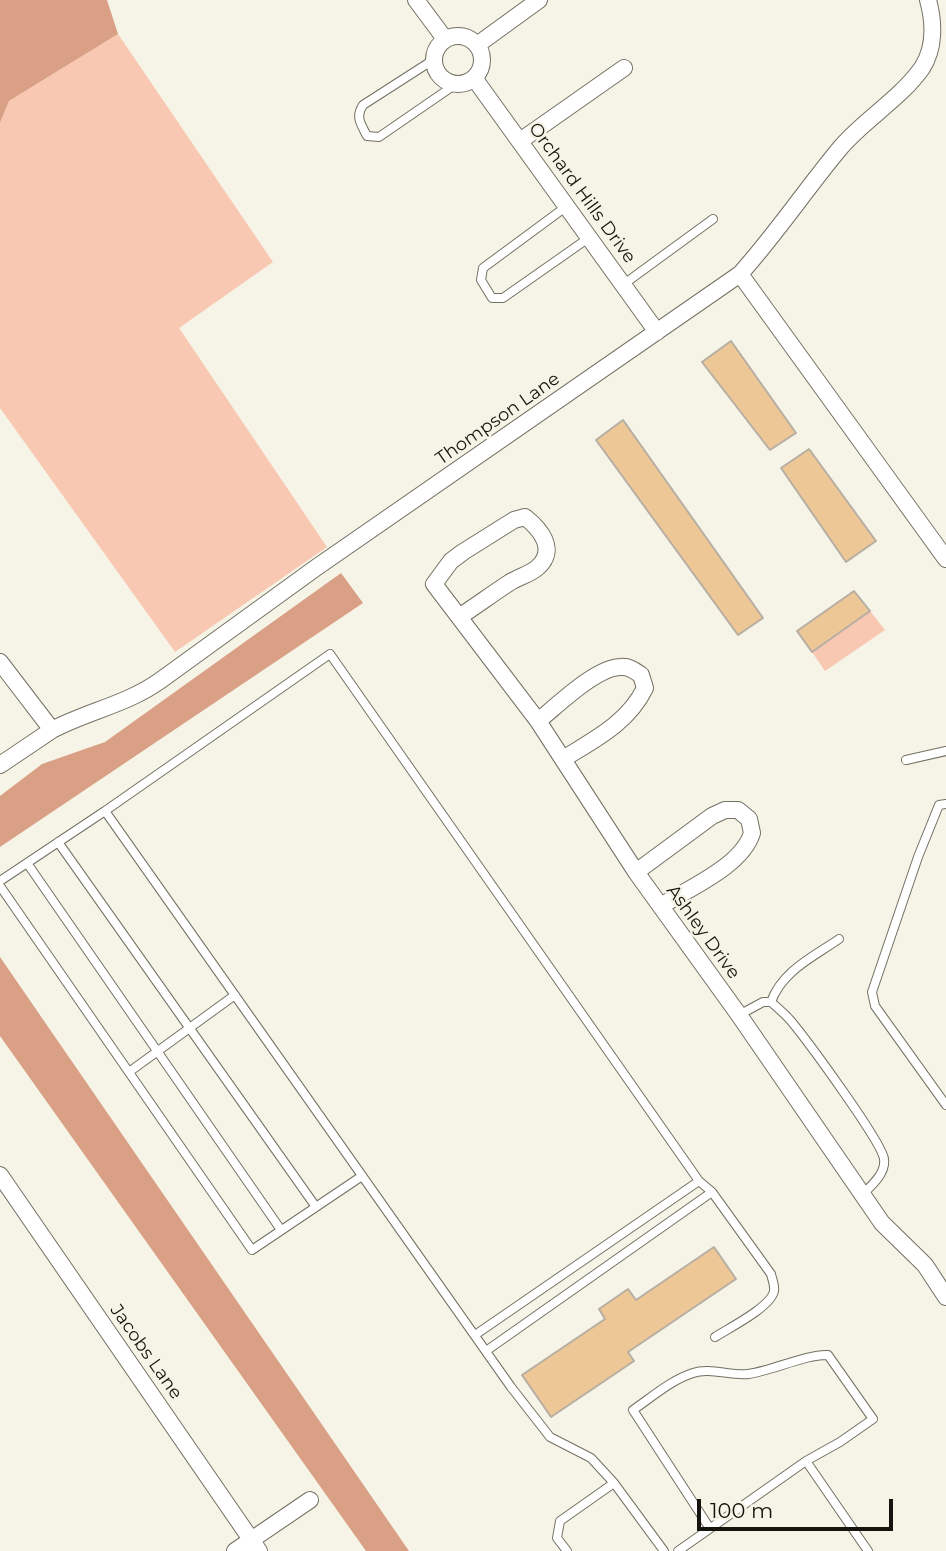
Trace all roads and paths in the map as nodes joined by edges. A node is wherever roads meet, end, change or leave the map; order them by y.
1 (416, 0) edge
2 (539, 0) edge
3 (928, 0) edge
4 (445, 39) junction
5 (477, 46) junction
6 (433, 60) junction
7 (624, 68) dead end
8 (474, 78) junction
9 (456, 84) junction
10 (520, 141) junction
11 (567, 206) junction
12 (713, 219) dead end
13 (590, 237) junction
14 (740, 274) junction
15 (624, 284) junction
16 (657, 332) junction
17 (946, 559) edge
18 (459, 617) junction
19 (0, 662) edge
20 (538, 721) junction
21 (52, 730) junction
22 (946, 751) edge
23 (562, 759) junction
24 (906, 760) dead end
25 (0, 765) edge
26 (946, 804) edge
27 (105, 811) junction
28 (58, 842) junction
29 (27, 863) junction
30 (636, 872) junction
31 (0, 883) edge
32 (661, 906) junction
33 (839, 939) dead end
34 (235, 995) junction
35 (771, 1002) junction
36 (739, 1016) junction
37 (190, 1027) junction
38 (157, 1050) junction
39 (129, 1072) junction
40 (946, 1105) edge
41 (0, 1175) edge
42 (362, 1176) junction
43 (699, 1181) junction
44 (712, 1192) junction
45 (863, 1194) junction
46 (316, 1207) junction
47 (281, 1230) junction
48 (946, 1297) edge
49 (475, 1335) junction
50 (715, 1337) dead end
51 (486, 1351) junction
52 (806, 1461) junction
53 (614, 1483) junction
54 (310, 1500) dead end
55 (709, 1527) junction
56 (256, 1546) edge
57 (235, 1551) edge
58 (566, 1551) edge
59 (664, 1551) edge
60 (678, 1551) edge
61 (868, 1551) edge

1 - 4 street
2 - 5 street
3 - 14 street, Thompson Lane
4 - 5 street
4 - 6 street
5 - 8 street
6 - 9 street
6 - 9 lane
7 - 10 street
8 - 9 street
8 - 10 street, Orchard Hills Drive
10 - 11 street, Orchard Hills Drive
11 - 13 street, Orchard Hills Drive
11 - 13 lane
12 - 15 lane
13 - 15 street, Orchard Hills Drive
14 - 16 street, Thompson Lane
14 - 17 street
15 - 16 street, Orchard Hills Drive
16 - 21 street, Thompson Lane
18 - 18 street, Ashley Drive
18 - 20 street, Ashley Drive
19 - 21 street
20 - 23 street, Ashley Drive
20 - 23 street
21 - 25 street, Thompson Lane
22 - 24 lane
23 - 30 street, Ashley Drive
26 - 40 lane
27 - 28 lane
27 - 34 lane
27 - 43 lane
28 - 29 lane
28 - 37 lane
29 - 31 lane
29 - 38 lane
30 - 32 street, Ashley Drive
30 - 32 street
31 - 39 lane
32 - 36 street, Ashley Drive
33 - 35 lane
34 - 37 lane
34 - 42 lane
35 - 36 lane
35 - 45 lane
36 - 45 street, Ashley Drive
37 - 38 lane
37 - 46 lane
38 - 39 lane
38 - 47 lane
39 - 47 lane
41 - 56 street, Jacobs Lane
42 - 46 lane
42 - 49 lane
43 - 44 lane
43 - 49 lane
44 - 50 lane
44 - 51 lane
45 - 48 street, Ashley Drive
46 - 47 lane
49 - 51 lane
51 - 53 lane
52 - 55 lane
52 - 55 lane
52 - 61 lane
53 - 58 lane
53 - 59 lane
54 - 56 street
55 - 60 lane
56 - 57 street

